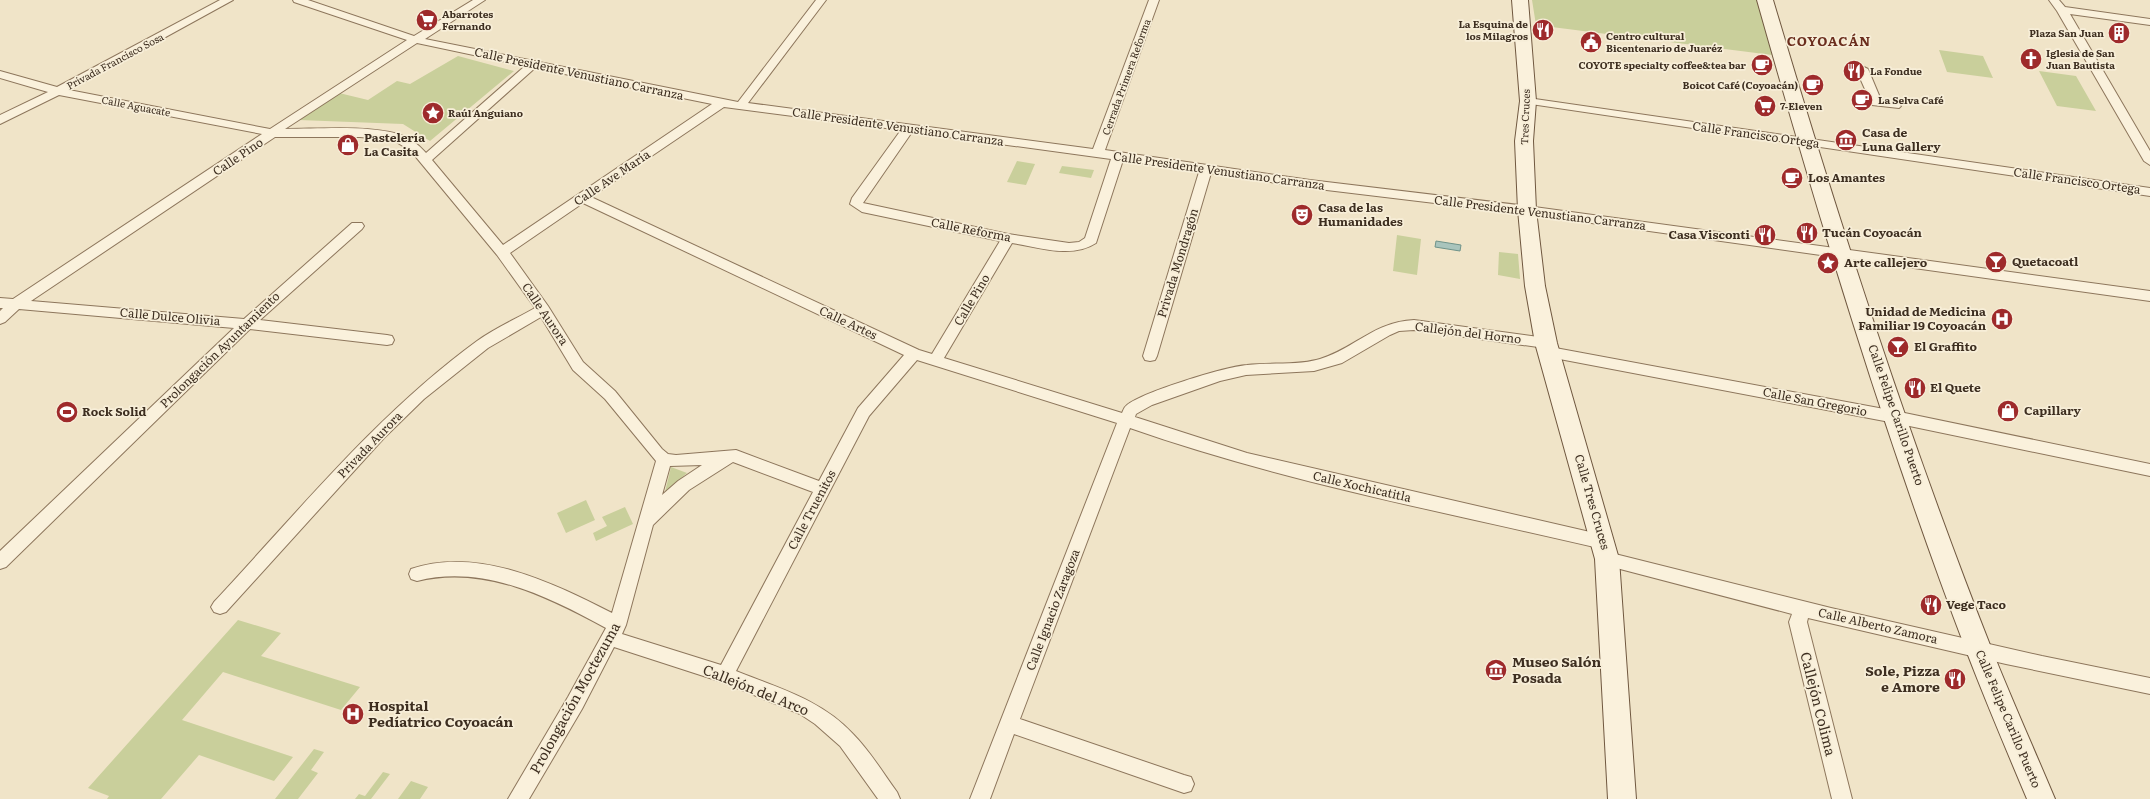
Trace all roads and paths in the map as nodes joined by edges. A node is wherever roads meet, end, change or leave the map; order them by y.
1 (228, 0) edge
2 (298, 0) edge
3 (480, 0) edge
4 (820, 0) edge
5 (1154, 0) edge
6 (1508, 0) edge
7 (1520, 0) edge
8 (1765, 0) edge
9 (2054, 0) edge
10 (2062, 10) junction
11 (2150, 22) edge
12 (416, 40) junction
13 (532, 65) junction
14 (1862, 69) dead end
15 (0, 74) edge
16 (58, 91) junction
17 (1528, 101) junction
18 (722, 103) junction
19 (741, 105) junction
20 (1895, 106) dead end
21 (0, 120) edge
22 (909, 128) junction
23 (274, 132) junction
24 (1806, 142) junction
25 (1098, 153) junction
26 (1118, 156) junction
27 (425, 160) junction
28 (2150, 161) edge
29 (1206, 169) junction
30 (2150, 192) edge
31 (582, 198) junction
32 (1527, 210) junction
33 (357, 226) dead end
34 (1008, 238) junction
35 (502, 252) junction
36 (1842, 254) junction
37 (2150, 296) edge
38 (0, 303) edge
39 (16, 304) junction
40 (543, 309) junction
41 (0, 319) edge
42 (247, 324) junction
43 (387, 340) dead end
44 (1547, 347) junction
45 (914, 354) junction
46 (1150, 356) dead end
47 (935, 361) junction
48 (1895, 417) junction
49 (1125, 421) junction
50 (736, 456) junction
51 (664, 459) junction
52 (2150, 470) edge
53 (823, 489) junction
54 (646, 524) junction
55 (1605, 550) junction
56 (0, 562) edge
57 (417, 574) dead end
58 (220, 607) dead end
59 (1802, 608) junction
60 (614, 632) junction
61 (1979, 650) junction
62 (725, 675) junction
63 (2150, 686) edge
64 (1009, 724) junction
65 (1184, 784) dead end
66 (518, 799) edge
67 (890, 799) edge
68 (980, 799) edge
69 (1622, 799) edge
70 (1842, 799) edge
71 (2041, 799) edge

1 - 16 street, Privada Francisco Sosa
2 - 12 street, Calle Presidente Venustiano Carranza
3 - 12 street, Calle Pino
4 - 19 street
5 - 25 street, Cerrada Primera Reforma
6 - 7 street
7 - 17 street, Tres Cruces
8 - 24 street, Calle Felipe Carillo Puerto
9 - 10 street
10 - 11 street
10 - 28 street
12 - 13 street, Calle Presidente Venustiano Carranza
12 - 23 street, Calle Pino
13 - 18 street, Calle Presidente Venustiano Carranza
13 - 27 street
14 - 20 street
15 - 16 street, Calle Aguacate
16 - 21 street, Privada Francisco Sosa
16 - 23 street, Calle Aguacate
17 - 24 street, Calle Francisco Ortega
17 - 32 street, Tres Cruces
18 - 19 street, Calle Presidente Venustiano Carranza
18 - 31 street, Calle Ave María
19 - 22 street, Calle Presidente Venustiano Carranza
22 - 25 street, Calle Presidente Venustiano Carranza
22 - 34 street, Calle Reforma
23 - 27 street, Calle Aurora
23 - 39 street, Calle Pino
24 - 30 street, Calle Francisco Ortega
24 - 36 street, Calle Felipe Carillo Puerto
25 - 26 street, Calle Presidente Venustiano Carranza
26 - 29 street, Calle Presidente Venustiano Carranza
26 - 34 street, Calle Reforma
27 - 35 street, Calle Aurora
29 - 32 street, Calle Presidente Venustiano Carranza
29 - 46 street, Privada Mondragón
31 - 35 street, Calle Ave María
31 - 45 street, Calle Artes
32 - 36 street, Calle Presidente Venustiano Carranza
32 - 44 street, Calle Tres Cruces
33 - 42 street, Prolongación Ayuntamiento
34 - 47 street, Calle Pino
35 - 40 street, Calle Aurora
36 - 37 street, Calle Presidente Venustiano Carranza
36 - 48 street, Calle Felipe Carillo Puerto
38 - 39 street, Calle Dulce Olivia
39 - 41 street, Calle Pino
39 - 42 street, Calle Dulce Olivia
40 - 51 street, Calle Aurora
40 - 58 street, Privada Aurora
42 - 43 street, Calle Dulce Olivia
42 - 56 street, Prolongación Ayuntamiento
44 - 48 street, Calle San Gregorio
44 - 49 street, Callejón del Horno
44 - 55 street, Calle Tres Cruces
45 - 47 street, Calle Artes
45 - 53 street, Calle Truenitos
47 - 49 street, Calle Artes
48 - 52 street, Calle San Gregorio
48 - 61 street, Calle Felipe Carillo Puerto
49 - 55 street, Calle Xochicatitla
49 - 64 street, Calle Ignacio Zaragoza
50 - 51 street
50 - 53 street
50 - 54 street, Prolongación Moctezuma
51 - 54 street, Prolongación Moctezuma
53 - 62 street, Calle Truenitos
54 - 60 street, Prolongación Moctezuma
55 - 59 street, Calle Alberto Zamora
55 - 69 street, Calle Tres Cruces
57 - 60 street, Callejón del Arco
59 - 61 street, Calle Alberto Zamora
59 - 70 street, Callejón Colima
60 - 62 street, Callejón del Arco
60 - 66 street, Prolongación Moctezuma
61 - 63 street, Calle Alberto Zamora
61 - 71 street, Calle Felipe Carillo Puerto
62 - 67 street, Callejón del Arco
64 - 65 street
64 - 68 street, Calle Ignacio Zaragoza

